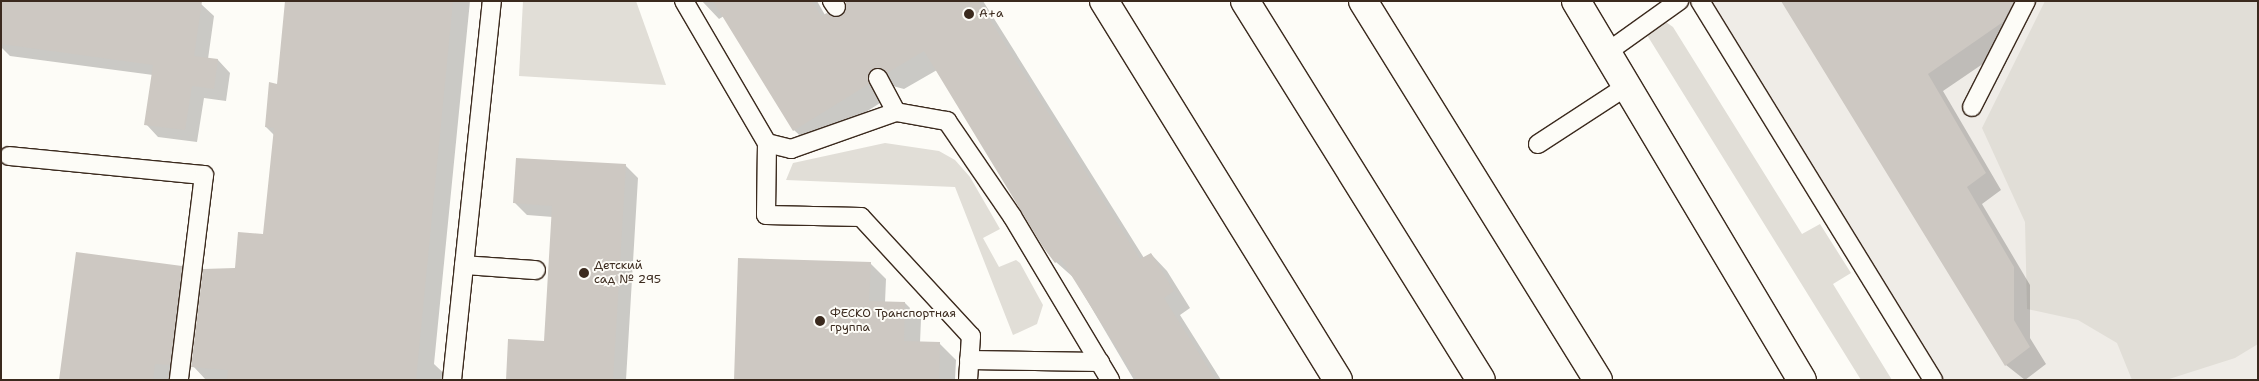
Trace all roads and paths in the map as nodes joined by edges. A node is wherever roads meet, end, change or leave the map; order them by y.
1 (492, 1) edge
2 (684, 1) edge
3 (1104, 1) edge
4 (1245, 1) edge
5 (1362, 1) edge
6 (1576, 1) edge
7 (1679, 1) edge
8 (1700, 1) edge
9 (2026, 1) edge
10 (1606, 53) junction
11 (878, 78) dead end
12 (1627, 86) junction
13 (1972, 107) dead end
14 (896, 112) junction
15 (767, 143) junction
16 (1538, 144) dead end
17 (9, 156) dead end
18 (464, 265) junction
19 (536, 270) dead end
20 (969, 360) junction
21 (1100, 362) junction
22 (1597, 376) edge
23 (179, 380) edge
24 (452, 380) edge
25 (968, 380) edge
26 (1110, 380) edge
27 (1338, 380) edge
28 (1481, 380) edge
29 (1802, 380) edge
30 (1933, 380) edge

1 - 18 lane
2 - 15 lane
3 - 27 main road
4 - 28 main road
5 - 22 main road
6 - 10 main road
7 - 10 lane
8 - 30 lane
9 - 13 lane
10 - 12 main road
11 - 14 lane
12 - 16 lane
12 - 29 main road
14 - 15 lane
14 - 21 lane
15 - 20 lane
17 - 23 lane
18 - 19 lane
18 - 24 lane
20 - 21 lane
20 - 25 lane
21 - 26 lane

